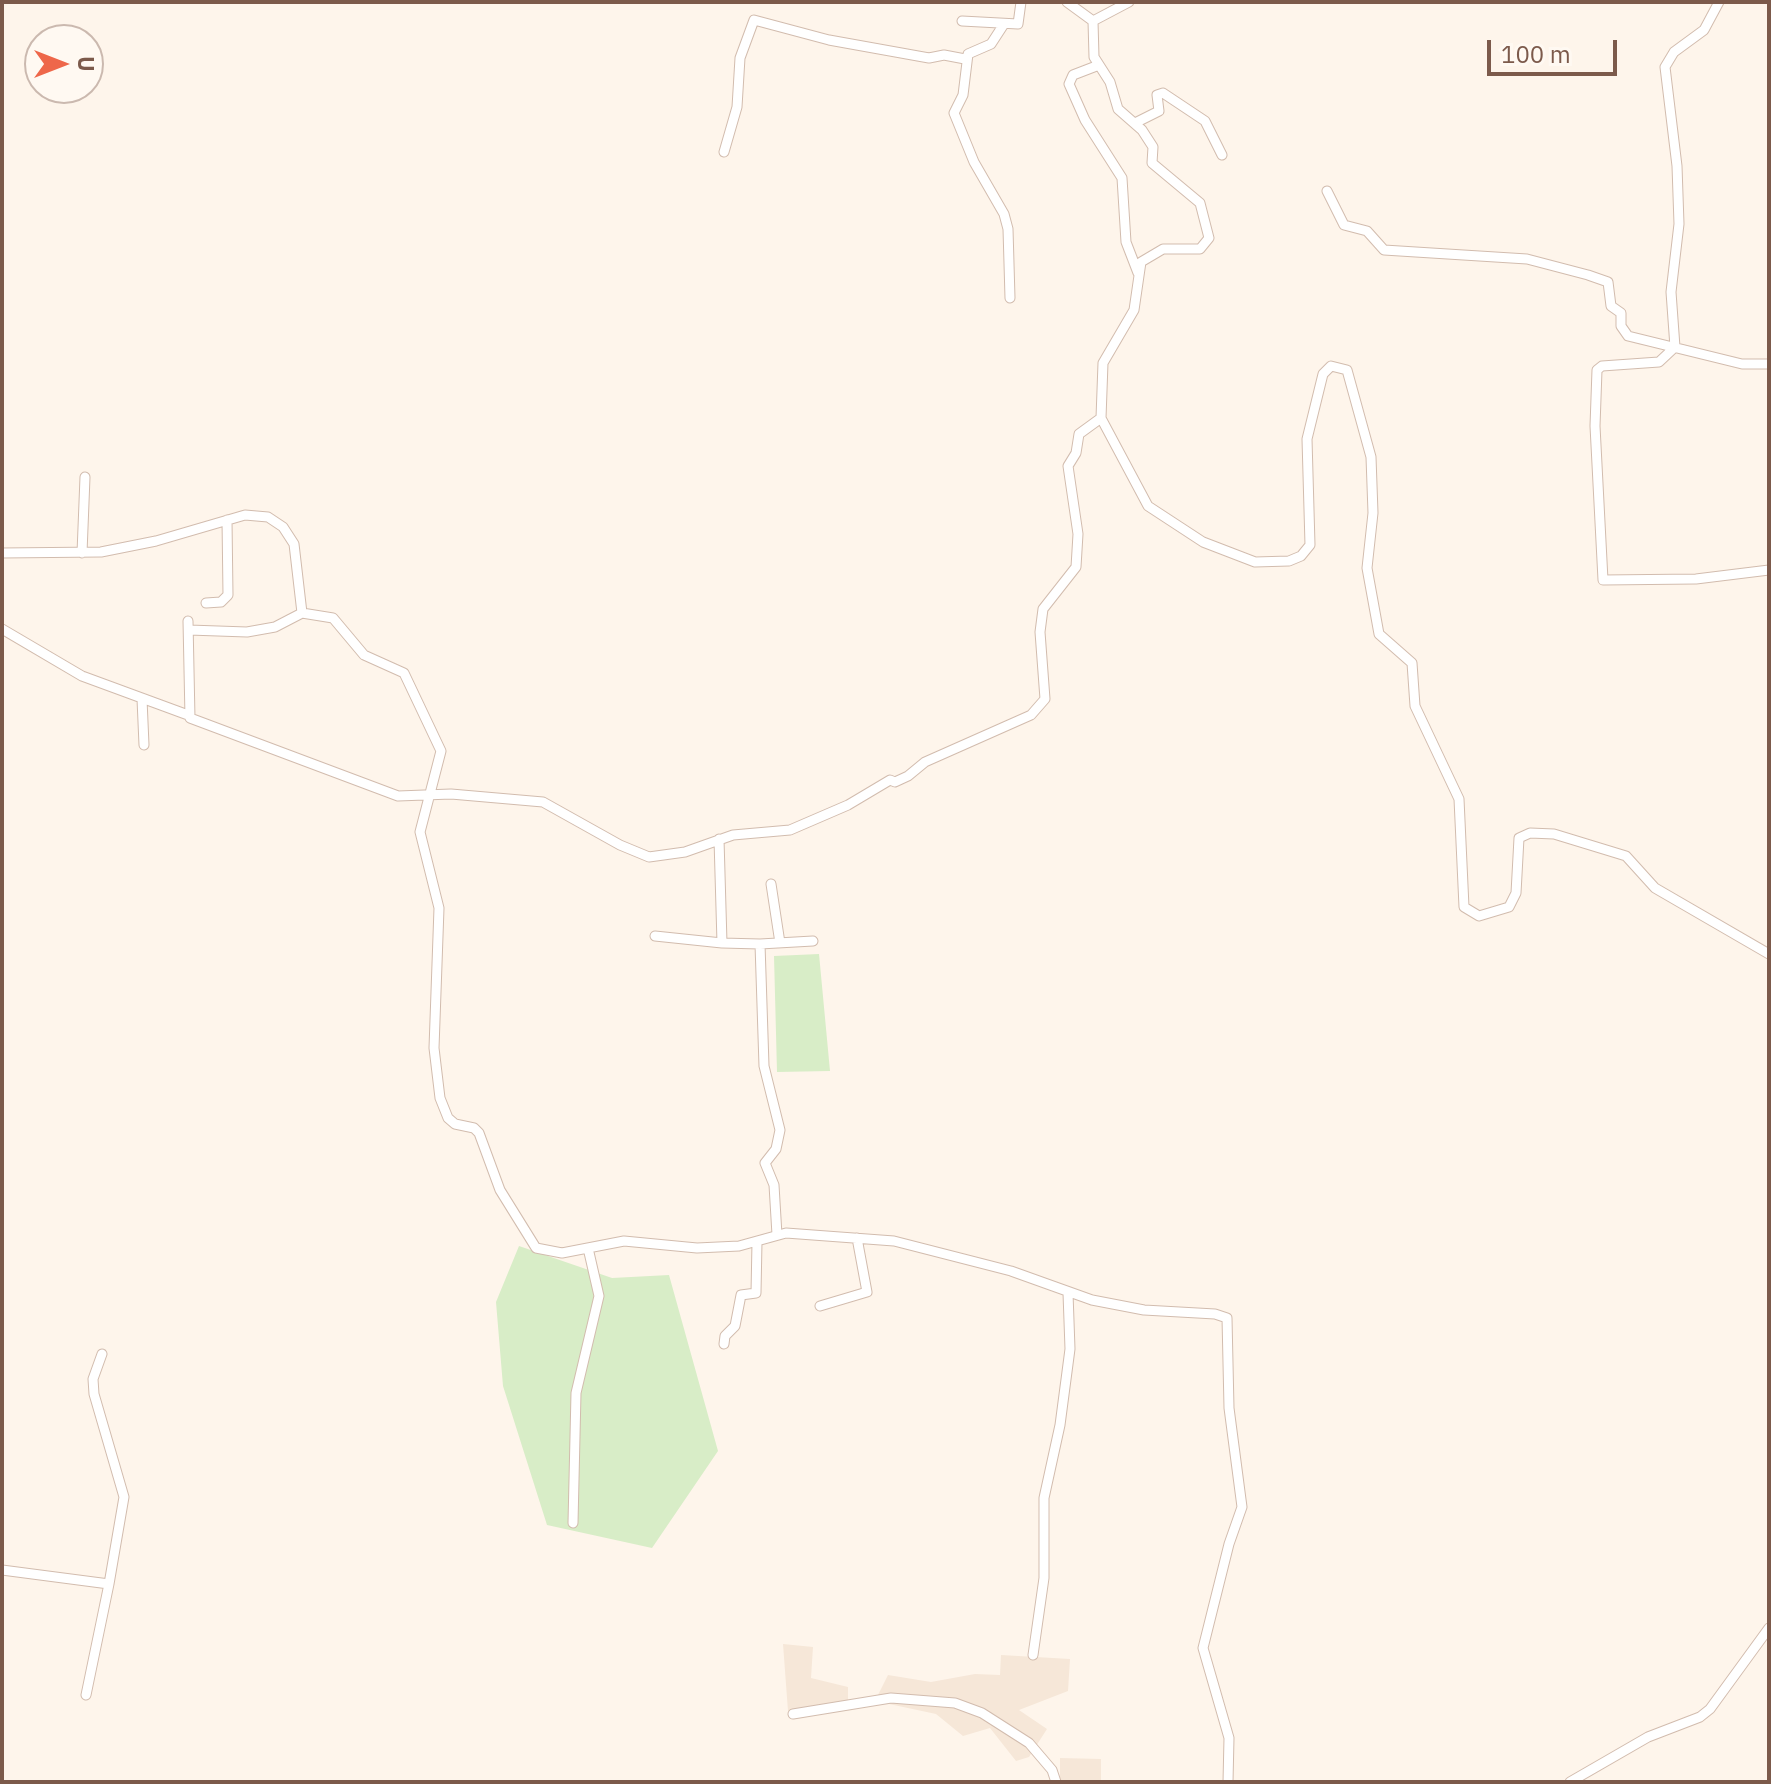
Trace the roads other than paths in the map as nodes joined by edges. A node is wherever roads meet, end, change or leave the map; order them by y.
1 (1021, 2) edge
2 (1067, 2) edge
3 (1129, 2) edge
4 (1719, 2) edge
5 (962, 21) dead end
6 (1093, 21) junction
7 (1004, 24) junction
8 (965, 59) junction
9 (1099, 65) junction
10 (1135, 123) junction
11 (724, 152) dead end
12 (1222, 155) dead end
13 (1327, 191) dead end
14 (1140, 281) junction
15 (1010, 298) dead end
16 (1675, 347) junction
17 (1769, 364) edge
18 (1101, 418) junction
19 (85, 477) dead end
20 (227, 520) junction
21 (2, 553) edge
22 (82, 553) junction
23 (1769, 570) edge
24 (206, 603) dead end
25 (302, 613) junction
26 (2, 629) edge
27 (142, 699) junction
28 (188, 715) junction
29 (144, 745) dead end
30 (429, 797) junction
31 (719, 839) junction
32 (771, 884) dead end
33 (655, 936) dead end
34 (813, 941) dead end
35 (722, 943) junction
36 (780, 943) junction
37 (760, 944) junction
38 (1769, 954) edge
39 (777, 1235) junction
40 (857, 1238) junction
41 (757, 1242) junction
42 (588, 1248) junction
43 (1068, 1293) junction
44 (820, 1306) dead end
45 (724, 1344) dead end
46 (102, 1354) dead end
47 (573, 1523) dead end
48 (2, 1570) edge
49 (109, 1584) junction
50 (1769, 1628) edge
51 (1033, 1655) dead end
52 (86, 1695) dead end
53 (793, 1714) dead end
54 (1056, 1782) edge
55 (1228, 1782) edge
56 (1570, 1782) edge

1 - 7 street
2 - 6 street
3 - 6 street
4 - 16 street
5 - 7 street
6 - 9 street
7 - 8 street
8 - 11 street
8 - 15 street
9 - 10 street
9 - 14 street
10 - 12 street
10 - 14 street
13 - 16 street
14 - 18 street
16 - 17 street
16 - 23 street
18 - 31 street
18 - 38 street
19 - 22 street
20 - 22 street
20 - 24 street
20 - 25 street
21 - 22 street
25 - 28 street
25 - 30 street
26 - 27 street
27 - 28 street
27 - 29 street
28 - 30 street
30 - 31 street
30 - 42 street
31 - 35 street
32 - 36 street
33 - 35 street
34 - 36 street
35 - 37 street
36 - 37 street
37 - 39 street
39 - 40 street
39 - 41 street
40 - 43 street
40 - 44 street
41 - 42 street
41 - 45 street
42 - 47 street
43 - 51 street
43 - 55 street
46 - 49 street
48 - 49 street
49 - 52 street
50 - 56 street
53 - 54 street

